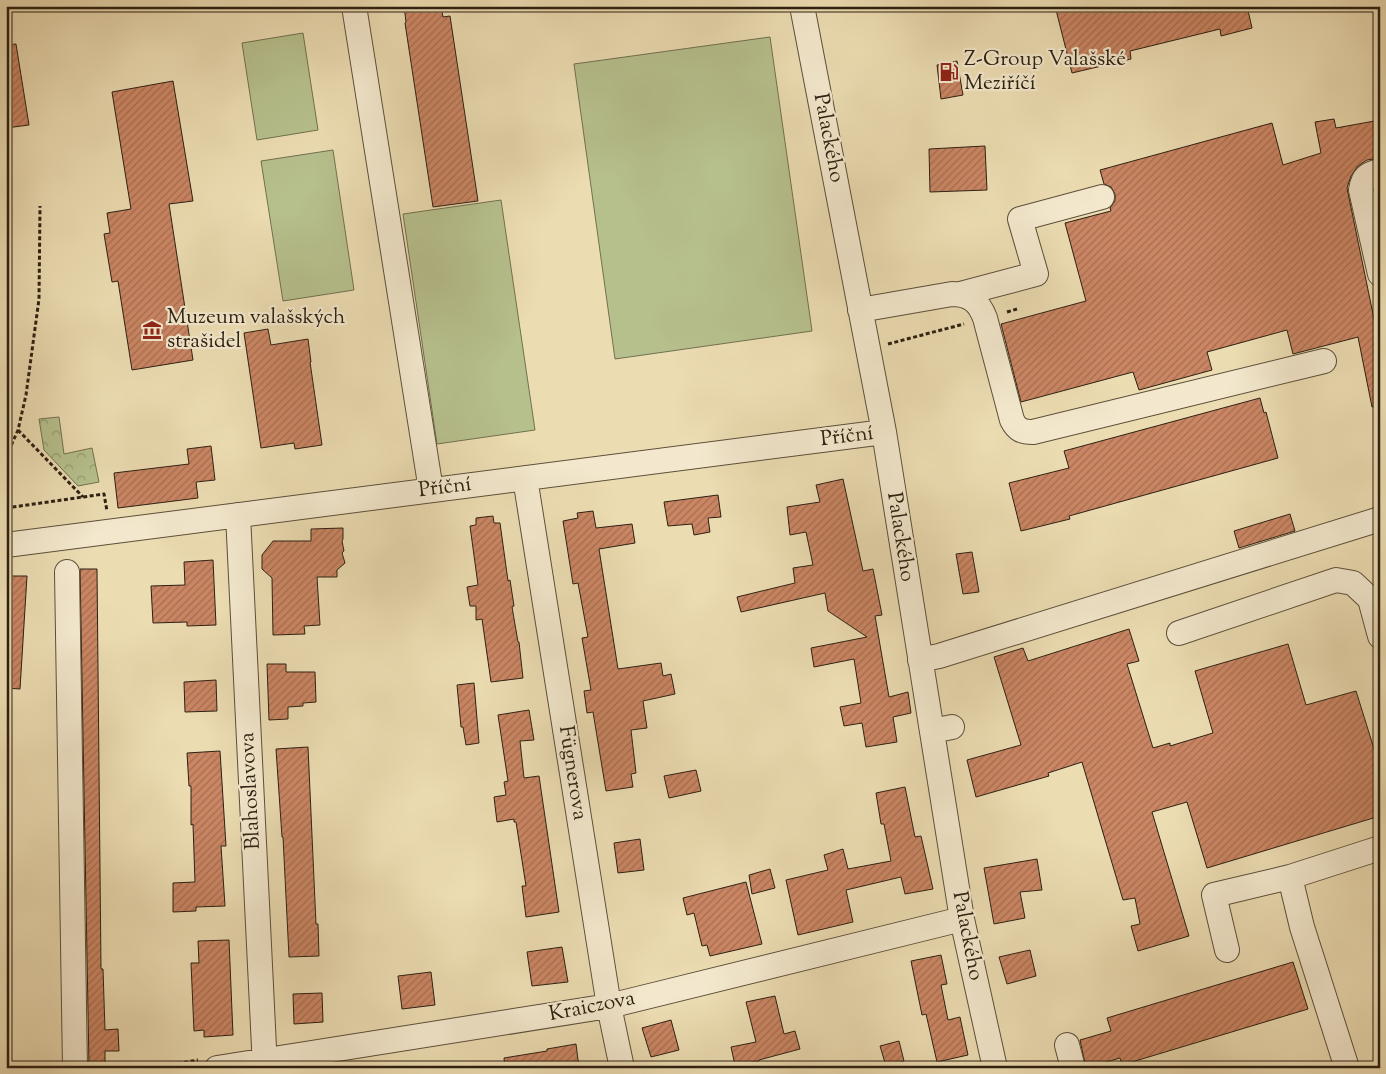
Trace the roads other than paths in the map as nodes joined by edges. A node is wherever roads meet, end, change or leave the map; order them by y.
1 (354, 6) edge
2 (802, 6) edge
3 (1380, 171) edge
4 (1102, 197) dead end
5 (1376, 241) edge
6 (1380, 274) edge
7 (960, 294) junction
8 (860, 310) junction
9 (1324, 361) dead end
10 (884, 432) junction
11 (525, 478) junction
12 (431, 490) junction
13 (238, 515) junction
14 (1380, 518) edge
15 (6, 545) edge
16 (67, 572) dead end
17 (1179, 633) dead end
18 (1380, 636) edge
19 (920, 660) junction
20 (1380, 848) edge
21 (1290, 877) junction
22 (962, 920) junction
23 (1227, 950) dead end
24 (609, 1006) junction
25 (265, 1064) edge
26 (75, 1068) edge
27 (218, 1068) edge
28 (622, 1068) edge
29 (995, 1068) edge
30 (1347, 1068) edge

1 - 12 street
2 - 8 street, Palackého
3 - 5 street
4 - 7 street
5 - 6 street
7 - 8 street
7 - 9 street
8 - 10 street, Palackého
10 - 11 street, Příční
10 - 19 street, Palackého
11 - 12 street, Příční
11 - 24 street, Fügnerova
12 - 13 street, Příční
13 - 15 street, Příční
13 - 25 street, Blahoslavova
14 - 19 street
16 - 26 street
17 - 18 street
19 - 22 street, Palackého
20 - 21 street
21 - 23 street
21 - 30 street
22 - 24 street, Kraiczova
22 - 29 street, Palackého
24 - 25 street, Kraiczova
24 - 28 street, Fügnerova
25 - 27 street, Kraiczova

